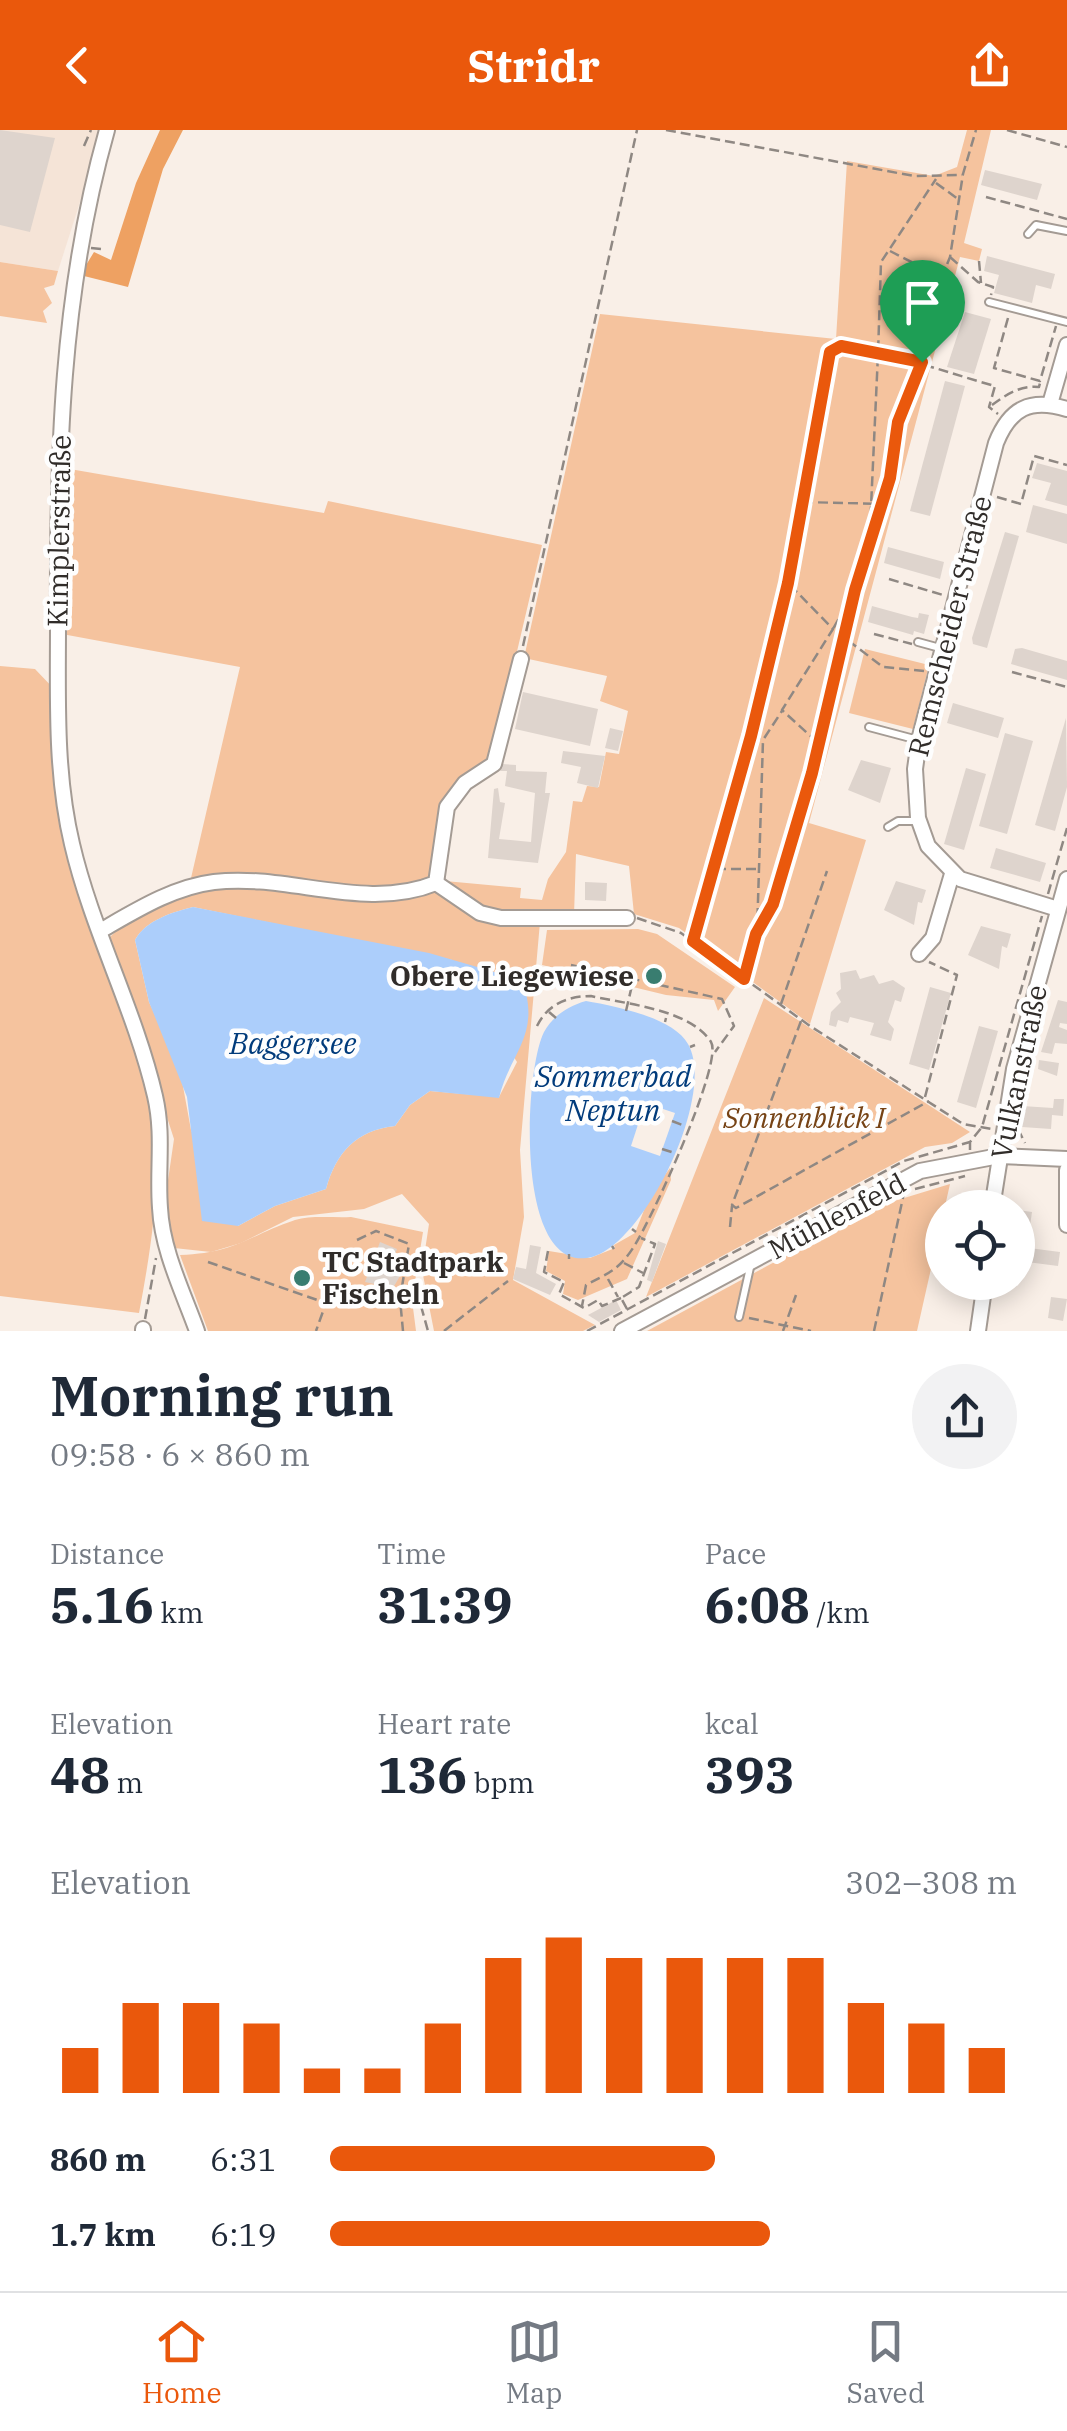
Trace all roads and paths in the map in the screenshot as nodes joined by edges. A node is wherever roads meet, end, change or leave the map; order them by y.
1 (90, 130) edge
2 (108, 130) edge
3 (637, 130) edge
4 (666, 130) edge
5 (976, 130) edge
6 (1007, 130) edge
7 (84, 146) dead end
8 (1067, 147) edge
9 (963, 174) junction
10 (935, 180) junction
11 (986, 197) dead end
12 (960, 200) junction
13 (1067, 218) edge
14 (1067, 231) edge
15 (1028, 234) dead end
16 (889, 251) junction
17 (950, 258) junction
18 (979, 262) dead end
19 (942, 278) junction
20 (981, 283) junction
21 (990, 302) joint
22 (1011, 307) junction
23 (1057, 320) junction
24 (1067, 322) edge
25 (1067, 345) edge
26 (878, 354) junction
27 (922, 362) junction
28 (1025, 370) dead end
29 (1024, 376) junction
30 (1040, 381) junction
31 (1050, 404) junction
32 (989, 407) junction
33 (1067, 409) edge
34 (1006, 419) junction
35 (1067, 466) edge
36 (981, 492) junction
37 (803, 502) junction
38 (872, 504) junction
39 (882, 504) junction
40 (871, 534) junction
41 (890, 579) dead end
42 (788, 583) junction
43 (855, 590) junction
44 (954, 598) junction
45 (833, 629) junction
46 (874, 634) dead end
47 (845, 642) junction
48 (918, 642) joint
49 (942, 648) junction
50 (521, 659) joint
51 (1012, 672) dead end
52 (935, 674) junction
53 (1067, 687) edge
54 (782, 710) junction
55 (869, 726) dead end
56 (751, 736) junction
57 (764, 740) junction
58 (919, 740) junction
59 (817, 742) junction
60 (919, 821) junction
61 (888, 827) dead end
62 (1067, 828) edge
63 (716, 869) junction
64 (760, 869) junction
65 (827, 871) dead end
66 (952, 874) junction
67 (1067, 879) edge
68 (436, 883) junction
69 (1052, 907) junction
70 (627, 918) joint
71 (100, 931) junction
72 (756, 934) junction
73 (693, 941) junction
74 (918, 954) joint
75 (570, 965) dead end
76 (744, 979) junction
77 (634, 980) junction
78 (628, 1004) junction
79 (781, 1006) junction
80 (548, 1011) junction
81 (626, 1011) dead end
82 (556, 1018) dead end
83 (802, 1020) junction
84 (537, 1026) dead end
85 (715, 1052) junction
86 (927, 1100) junction
87 (672, 1121) dead end
88 (1018, 1121) dead end
89 (686, 1126) dead end
90 (982, 1127) junction
91 (1003, 1132) junction
92 (970, 1142) junction
93 (662, 1150) dead end
94 (675, 1153) dead end
95 (1024, 1155) junction
96 (999, 1156) junction
97 (1067, 1159) edge
98 (972, 1167) junction
99 (1067, 1170) edge
100 (994, 1190) edge
101 (904, 1192) junction
102 (890, 1200) dead end
103 (732, 1205) junction
104 (1067, 1225) edge
105 (730, 1227) dead end
106 (640, 1237) junction
107 (357, 1240) dead end
108 (158, 1247) dead end
109 (548, 1251) dead end
110 (208, 1262) dead end
111 (622, 1262) junction
112 (751, 1262) junction
113 (644, 1274) junction
114 (607, 1278) junction
115 (508, 1281) dead end
116 (554, 1291) dead end
117 (559, 1294) junction
118 (796, 1295) dead end
119 (620, 1298) junction
120 (983, 1300) edge
121 (421, 1306) dead end
122 (582, 1306) junction
123 (627, 1309) junction
124 (739, 1317) joint
125 (784, 1325) junction
126 (143, 1330) edge
127 (198, 1331) edge
128 (316, 1331) edge
129 (403, 1331) edge
130 (428, 1331) edge
131 (444, 1331) edge
132 (587, 1331) edge
133 (622, 1331) edge
134 (783, 1331) edge
135 (811, 1331) edge
136 (874, 1331) edge
137 (978, 1331) edge

1 - 7 path
2 - 71 street, Kimplerstraße
3 - 50 path
4 - 10 path
5 - 9 path
6 - 8 path
9 - 10 path
9 - 12 path
10 - 12 path
10 - 16 path
11 - 13 path
12 - 17 path
14 - 15 lane
16 - 19 path
16 - 26 path
17 - 19 path
17 - 20 path
18 - 20 path
19 - 27 path
20 - 21 path
21 - 22 lane
22 - 23 lane
22 - 29 path
23 - 24 lane
23 - 30 path
25 - 31 street
26 - 27 path
26 - 37 path
26 - 38 path
27 - 32 path
27 - 39 path
28 - 29 path
29 - 30 path
30 - 32 path
31 - 33 street
31 - 34 street
32 - 34 path
34 - 36 street, Remscheider Straße
35 - 36 path
36 - 44 street, Remscheider Straße
37 - 38 path
37 - 42 path
38 - 39 path
38 - 40 path
39 - 40 path
40 - 43 path
41 - 44 path
42 - 45 path
42 - 56 path
43 - 45 path
43 - 47 path
44 - 49 street, Remscheider Straße
45 - 47 path
45 - 54 path
46 - 48 path
47 - 52 path
47 - 59 path
48 - 49 lane
49 - 52 street, Remscheider Straße
50 - 68 street
51 - 53 path
52 - 58 street, Remscheider Straße
54 - 57 path
54 - 59 path
55 - 58 lane
56 - 57 path
56 - 63 path
57 - 64 path
58 - 60 street, Remscheider Straße
59 - 72 path
60 - 61 lane
60 - 66 street, Remscheider Straße
62 - 69 path
63 - 64 path
63 - 73 path
64 - 72 path
65 - 79 path
66 - 69 street
66 - 74 street
67 - 69 street, Vulkanstraße
68 - 70 street
68 - 71 street
69 - 90 path
69 - 91 street, Vulkanstraße
70 - 73 path
71 - 127 street, Kimplerstraße
72 - 76 path
73 - 76 path
74 - 86 path
75 - 77 path
76 - 79 path
77 - 78 path
77 - 85 path
78 - 80 path
78 - 81 path
78 - 85 path
79 - 83 path
80 - 82 path
80 - 84 path
83 - 86 path
83 - 103 path
85 - 106 path
86 - 90 path
86 - 103 path
87 - 89 path
88 - 95 path
90 - 91 path
90 - 92 path
91 - 96 street, Vulkanstraße
92 - 98 path
92 - 123 path
93 - 94 path
95 - 96 street, Mühlenfeld
95 - 97 street, Mühlenfeld
96 - 98 street, Mühlenfeld
96 - 100 street, Vulkanstraße
98 - 101 path
98 - 112 street, Mühlenfeld
99 - 104 street
101 - 102 path
101 - 136 path
103 - 105 path
106 - 111 path
106 - 113 path
107 - 129 path
108 - 126 path
109 - 117 path
110 - 128 path
111 - 113 path
111 - 114 path
112 - 124 lane
112 - 133 street, Mühlenfeld
113 - 119 path
114 - 119 path
114 - 122 path
115 - 131 path
116 - 117 path
117 - 122 path
118 - 125 path
119 - 122 path
119 - 123 path
120 - 137 street
121 - 130 path
123 - 132 path
124 - 125 path
125 - 134 path
125 - 135 path

